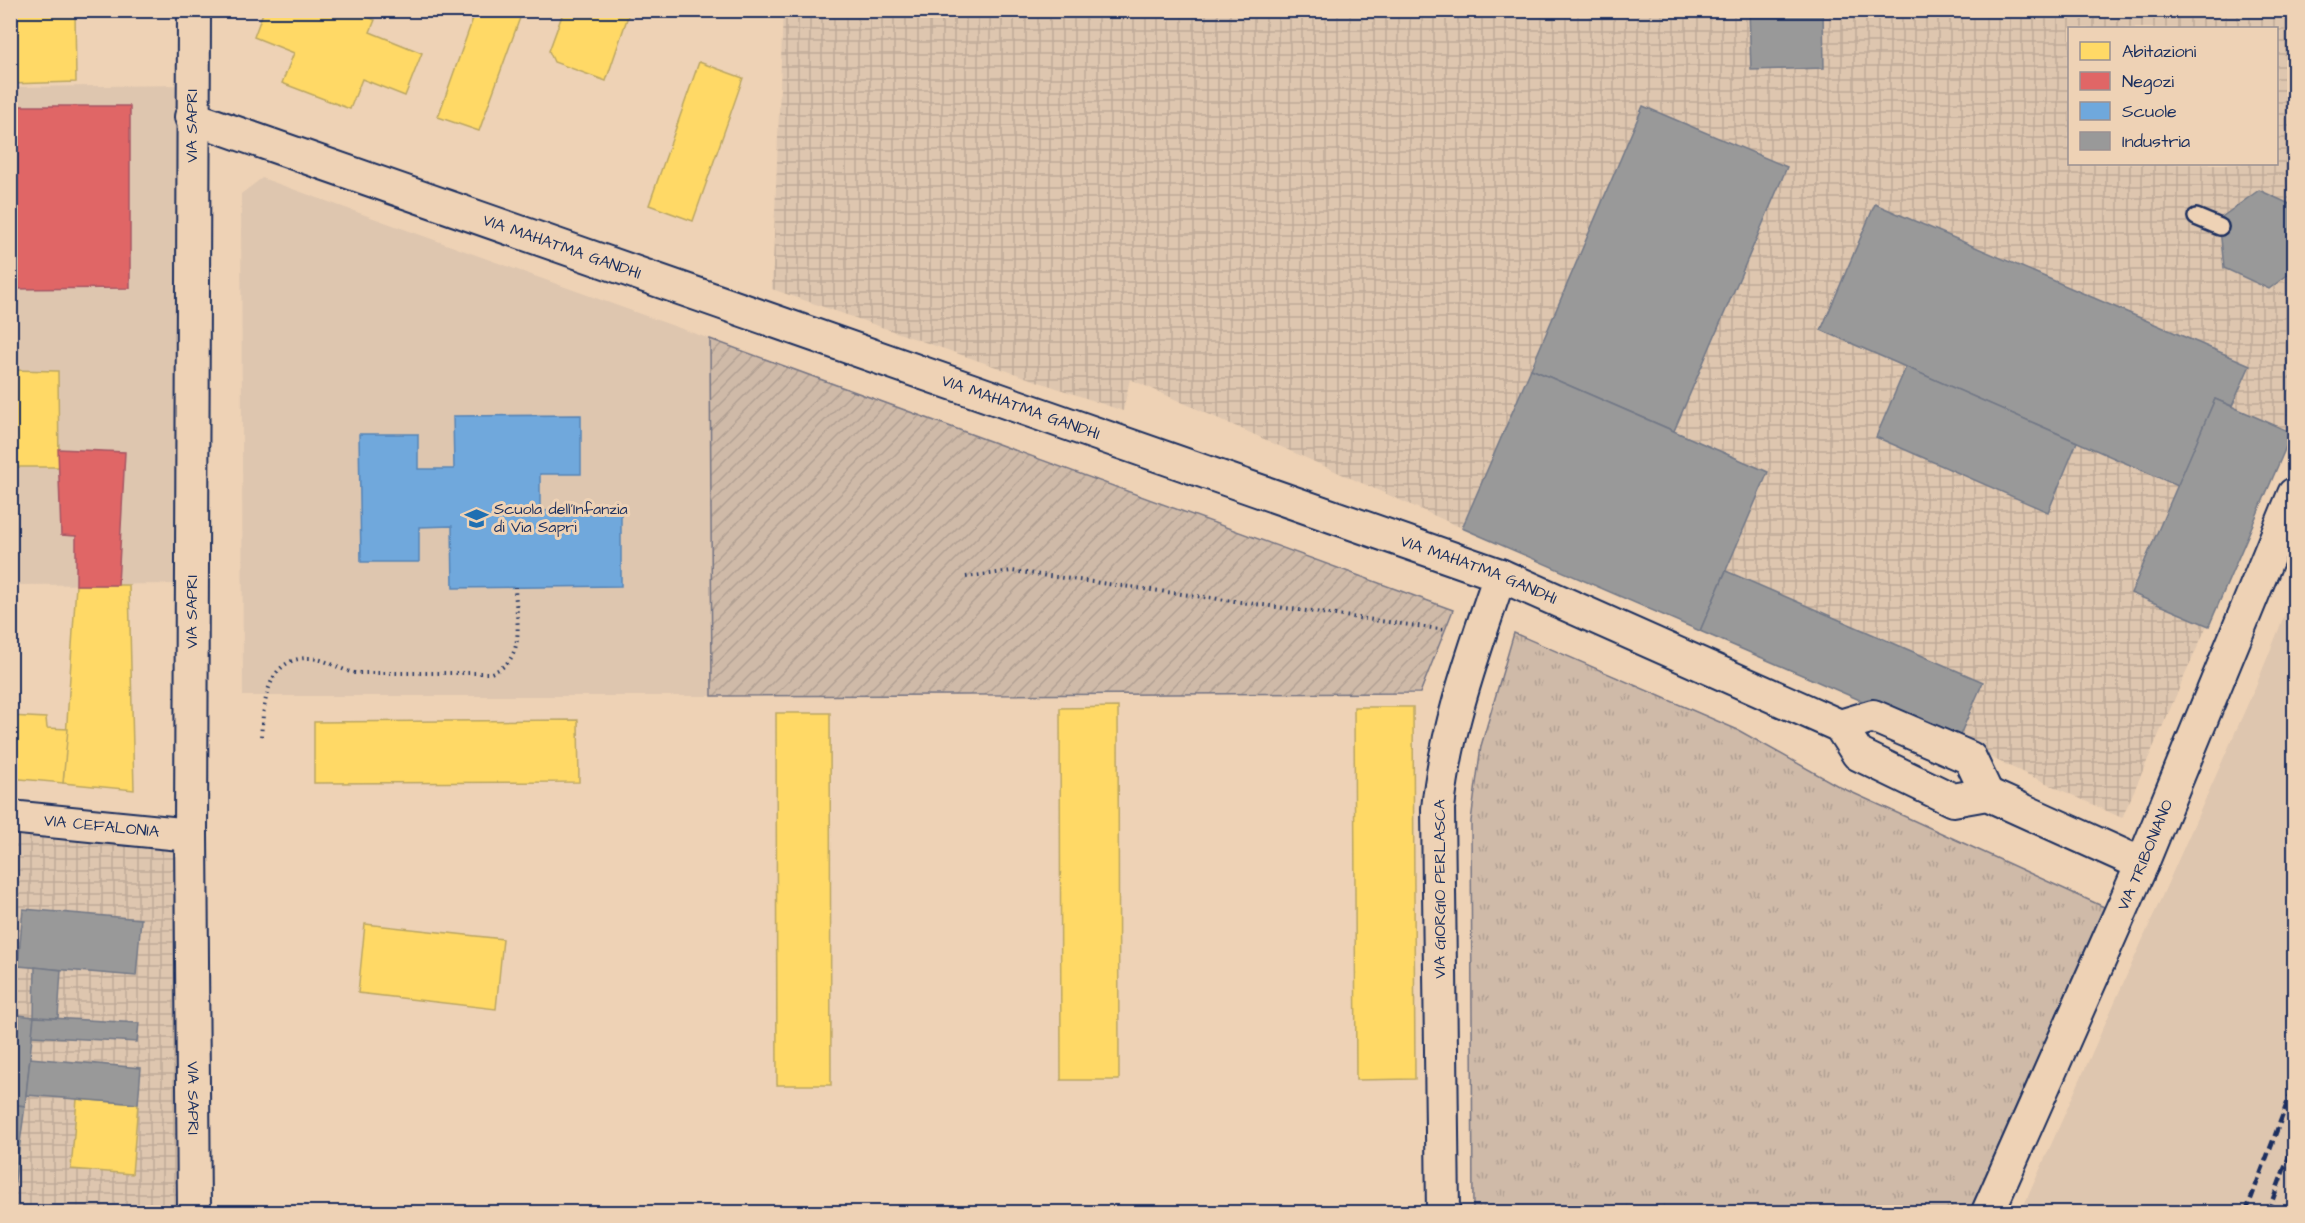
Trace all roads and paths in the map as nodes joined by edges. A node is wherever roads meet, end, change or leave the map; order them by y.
1 (194, 10) edge
2 (191, 117) junction
3 (2196, 217) dead end
4 (2220, 227) dead end
5 (2295, 494) edge
6 (1500, 574) junction
7 (966, 577) dead end
8 (515, 587) dead end
9 (1479, 638) junction
10 (1840, 726) junction
11 (261, 736) dead end
12 (1987, 794) junction
13 (10, 817) edge
14 (191, 835) junction
15 (2142, 864) junction
16 (194, 1212) edge
17 (1443, 1212) edge
18 (1988, 1212) edge

1 - 2 street, VIA SAPRI
2 - 6 street, VIA MAHATMA GANDHI
2 - 14 street, VIA SAPRI
3 - 4 lane
5 - 15 street, VIA TRIBONIANO
6 - 9 street, VIA GIORGIO PERLASCA
6 - 10 street, VIA MAHATMA GANDHI
7 - 9 path
8 - 11 path
9 - 17 street, VIA GIORGIO PERLASCA
10 - 12 street
10 - 12 street
12 - 15 street
13 - 14 street, VIA CEFALONIA
14 - 16 street, VIA SAPRI
15 - 18 street, VIA TRIBONIANO

